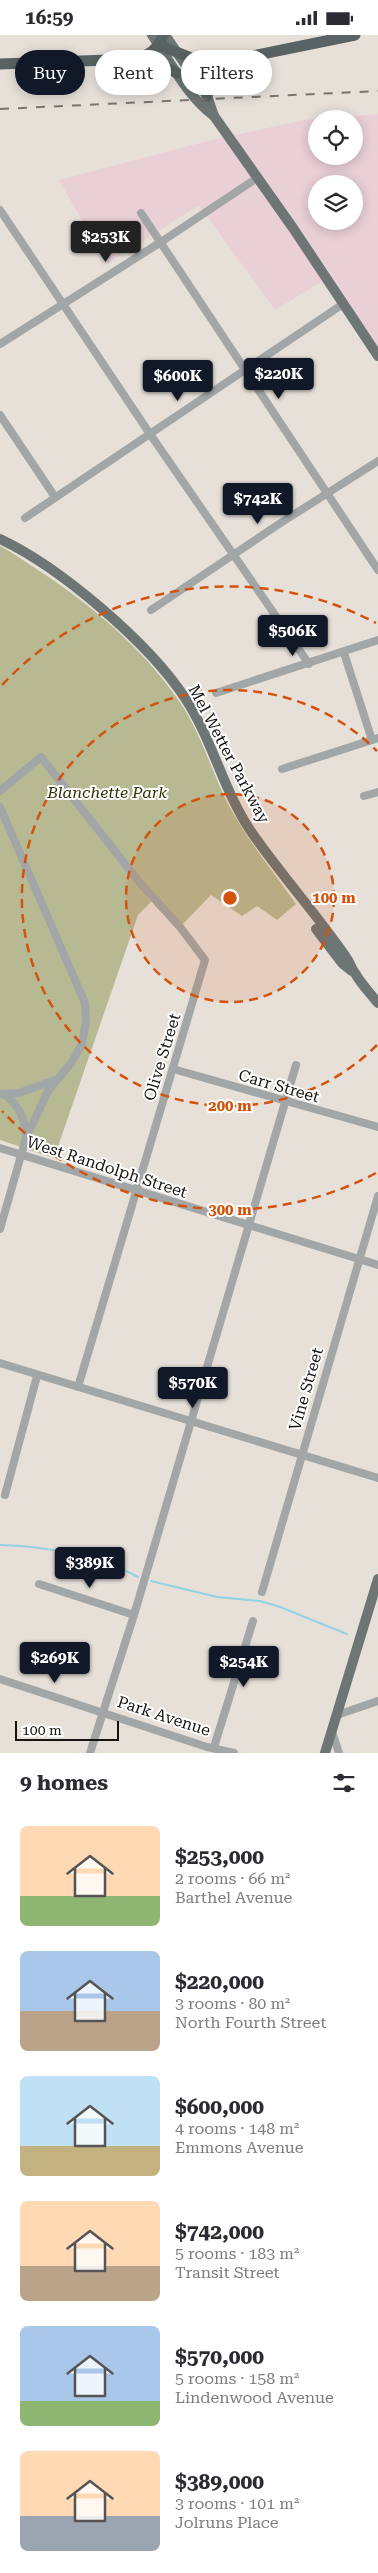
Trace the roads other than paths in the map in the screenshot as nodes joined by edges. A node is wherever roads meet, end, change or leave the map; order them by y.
1 (355, 35) edge
2 (160, 37) edge
3 (151, 50) edge
4 (272, 52) edge
5 (177, 53) junction
6 (181, 54) edge
7 (181, 59) edge
8 (95, 60) edge
9 (0, 64) edge
10 (171, 70) edge
11 (177, 73) junction
12 (207, 95) edge
13 (214, 116) junction
14 (256, 178) junction
15 (0, 210) edge
16 (141, 213) dead end
17 (161, 242) junction
18 (62, 303) junction
19 (343, 304) junction
20 (0, 344) edge
21 (378, 356) edge
22 (245, 369) junction
23 (0, 415) edge
24 (150, 434) junction
25 (378, 461) edge
26 (327, 493) junction
27 (55, 497) junction
28 (24, 518) dead end
29 (0, 539) edge
30 (0, 546) edge
31 (233, 556) junction
32 (378, 571) edge
33 (151, 610) dead end
34 (378, 640) edge
35 (344, 653) junction
36 (309, 664) junction
37 (216, 693) dead end
38 (375, 739) edge
39 (282, 769) dead end
40 (0, 791) edge
41 (378, 791) edge
42 (364, 796) dead end
43 (0, 807) edge
44 (252, 837) junction
45 (378, 1003) edge
46 (296, 1065) dead end
47 (173, 1069) junction
48 (56, 1079) junction
49 (2, 1094) edge
50 (285, 1102) junction
51 (378, 1127) edge
52 (26, 1138) junction
53 (0, 1148) edge
54 (21, 1154) junction
55 (135, 1191) junction
56 (378, 1196) edge
57 (250, 1225) junction
58 (0, 1229) edge
59 (358, 1259) junction
60 (378, 1265) edge
61 (0, 1363) edge
62 (38, 1376) junction
63 (78, 1387) junction
64 (192, 1420) junction
65 (301, 1455) junction
66 (378, 1478) edge
67 (5, 1495) dead end
68 (378, 1579) edge
69 (39, 1584) dead end
70 (262, 1592) dead end
71 (134, 1615) junction
72 (253, 1621) dead end
73 (0, 1679) edge
74 (378, 1701) edge
75 (103, 1711) junction
76 (337, 1715) junction
77 (332, 1732) junction
78 (209, 1749) edge
79 (90, 1753) edge
80 (234, 1753) edge
81 (325, 1753) edge
82 (339, 1753) edge

1 - 4 highway
2 - 3 highway
2 - 5 highway
2 - 11 main road
5 - 6 highway
5 - 7 main road
8 - 9 highway
10 - 11 highway
11 - 13 main road
12 - 13 main road
13 - 14 main road
14 - 17 street
14 - 19 main road
15 - 18 street
16 - 17 street
17 - 18 street
17 - 22 street
18 - 20 street
18 - 24 street
19 - 21 main road
19 - 22 street
22 - 24 street
22 - 26 street
23 - 27 street
24 - 27 street
24 - 31 street
25 - 26 street
26 - 31 street
26 - 32 street
27 - 28 street
29 - 44 main road, Mel Wetter Parkway
30 - 44 main road, Mel Wetter Parkway
31 - 33 street
31 - 36 street
34 - 35 street
35 - 36 street
35 - 38 street
36 - 37 street
38 - 39 street
40 - 47 street, Olive Street
41 - 42 street
43 - 48 street
44 - 45 main road, Mel Wetter Parkway
46 - 50 street
47 - 50 street, Carr Street
47 - 55 street, Olive Street
48 - 49 street
48 - 52 street
49 - 52 street
50 - 51 street, Carr Street
50 - 57 street
52 - 54 street
53 - 54 street, West Randolph Street
54 - 55 street, West Randolph Street
54 - 58 street
55 - 57 street, West Randolph Street
55 - 63 street, Olive Street
56 - 59 street, Vine Street
57 - 59 street, West Randolph Street
57 - 64 street
59 - 60 street, West Randolph Street
59 - 65 street, Vine Street
61 - 62 street
62 - 63 street
62 - 67 street
63 - 64 street
64 - 65 street
64 - 71 street
65 - 66 street
65 - 70 street, Vine Street
68 - 76 main road
69 - 71 street
71 - 75 street
72 - 78 street
73 - 75 street, Park Avenue
74 - 76 street
75 - 78 street, Park Avenue
75 - 79 street
76 - 77 main road
77 - 81 main road
77 - 82 street
78 - 80 street, Park Avenue

